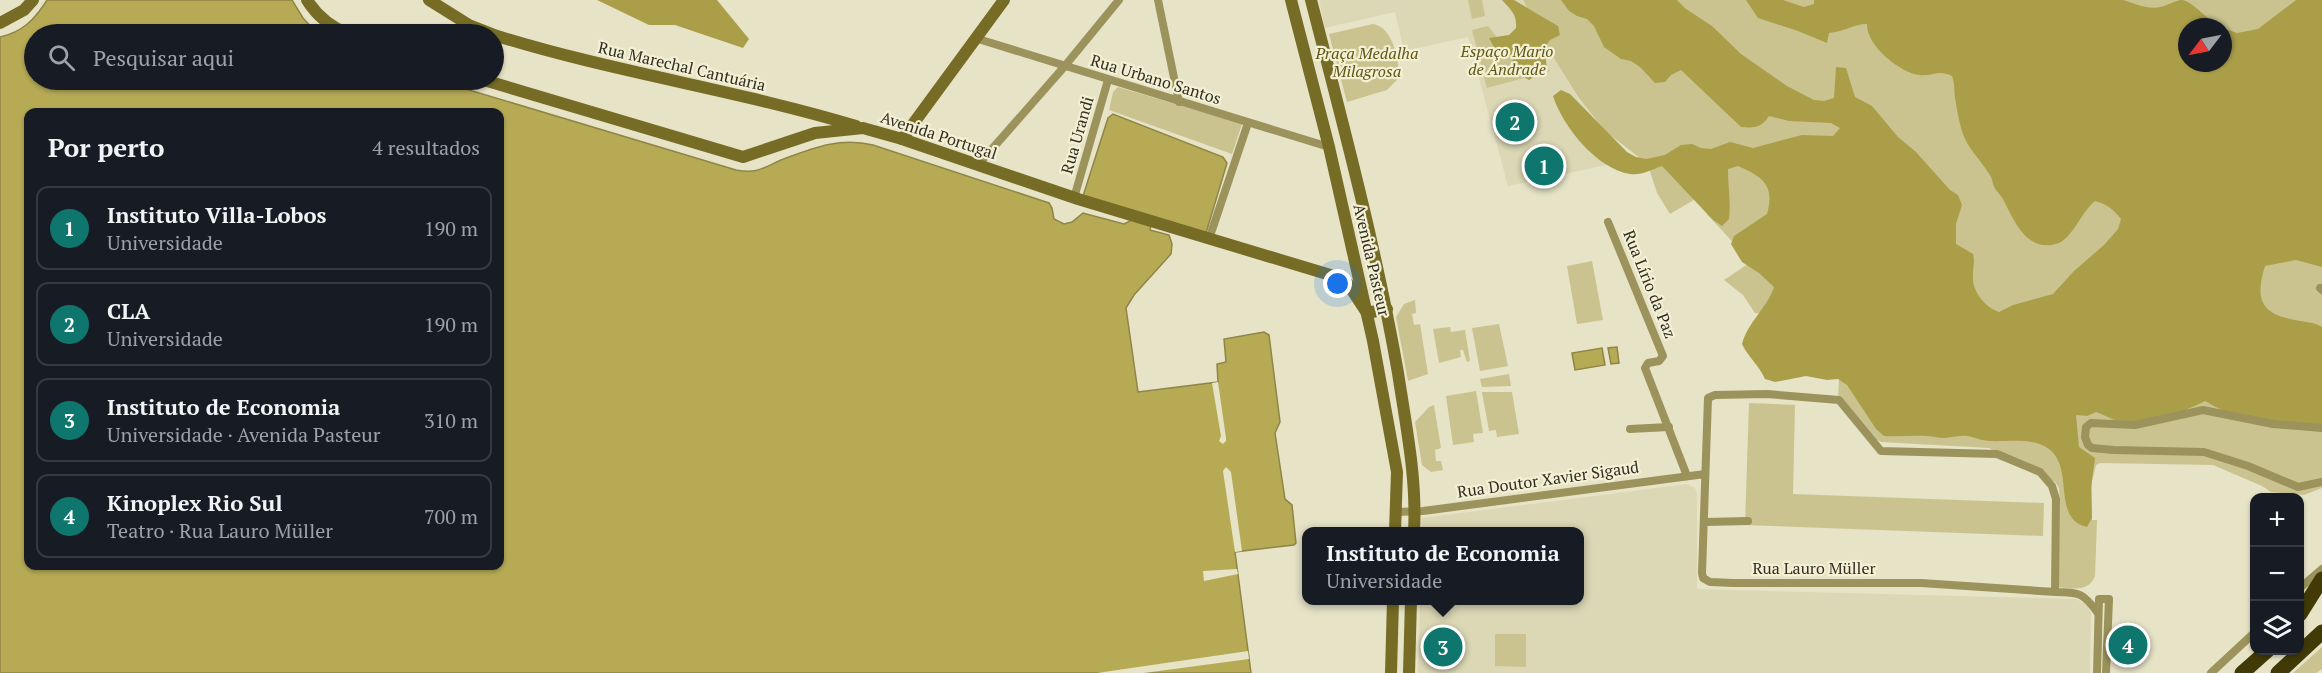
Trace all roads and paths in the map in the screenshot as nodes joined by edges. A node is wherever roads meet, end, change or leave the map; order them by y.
1 (33, 0) edge
2 (307, 0) edge
3 (429, 0) edge
4 (1004, 0) edge
5 (1119, 0) edge
6 (1158, 0) edge
7 (1291, 0) edge
8 (1311, 0) edge
9 (0, 23) edge
10 (329, 24) edge
11 (467, 24) edge
12 (504, 38) edge
13 (975, 38) junction
14 (1064, 67) junction
15 (1108, 80) junction
16 (504, 86) edge
17 (1179, 102) junction
18 (820, 115) junction
19 (1248, 123) junction
20 (863, 128) junction
21 (815, 133) junction
22 (902, 139) junction
23 (1329, 147) junction
24 (978, 165) junction
25 (1076, 198) junction
26 (1608, 222) dead end
27 (1206, 238) junction
28 (1380, 275) junction
29 (1359, 278) junction
30 (1387, 309) junction
31 (1367, 313) junction
32 (1669, 427) junction
33 (1630, 429) dead end
34 (2322, 429) edge
35 (1705, 474) junction
36 (1687, 476) junction
37 (2322, 482) edge
38 (1396, 512) junction
39 (1415, 512) junction
40 (1748, 521) dead end
41 (1706, 522) junction
42 (1395, 527) edge
43 (1414, 527) edge
44 (2322, 569) edge
45 (2322, 579) edge
46 (2304, 585) edge
47 (2055, 592) junction
48 (1393, 605) edge
49 (1411, 605) edge
50 (2304, 608) edge
51 (2098, 612) junction
52 (2322, 632) edge
53 (2250, 637) edge
54 (2263, 655) edge
55 (1390, 673) edge
56 (1409, 673) edge
57 (2097, 673) edge
58 (2106, 673) edge
59 (2211, 673) edge
60 (2242, 673) edge
61 (2278, 673) edge

1 - 9 street
2 - 10 street
3 - 11 street, Rua Marechal Cantuária
4 - 13 street
5 - 14 street
6 - 17 street
7 - 23 street, Avenida Pasteur
8 - 28 street, Avenida Pasteur
12 - 18 street, Rua Marechal Cantuária
13 - 14 street, Rua Urbano Santos
13 - 22 street
14 - 15 street, Rua Urbano Santos
14 - 24 street
15 - 17 street, Rua Urbano Santos
15 - 25 street, Rua Urandi
16 - 21 street, Avenida Portugal
17 - 19 street, Rua Urbano Santos
18 - 20 street, Rua Marechal Cantuária
18 - 21 street
19 - 23 street, Rua Urbano Santos
19 - 27 street
20 - 21 street, Avenida Portugal
20 - 22 street, Avenida Portugal
22 - 24 street, Avenida Portugal
23 - 29 street, Avenida Pasteur
24 - 25 street, Avenida Portugal
25 - 27 street, Avenida Portugal
26 - 32 street, Rua Lírio da Paz
27 - 31 street, Avenida Portugal
28 - 29 street
28 - 30 street, Avenida Pasteur
29 - 31 street, Avenida Pasteur
30 - 31 street
30 - 39 street, Avenida Pasteur
31 - 38 street, Avenida Pasteur
32 - 33 street
32 - 36 street
34 - 37 street
35 - 36 street, Rua Doutor Xavier Sigaud
35 - 41 street, Rua Lauro Müller
35 - 47 street, Rua Lauro Müller
36 - 39 street, Rua Doutor Xavier Sigaud
38 - 39 street, Rua Doutor Xavier Sigaud
38 - 42 street, Avenida Pasteur
39 - 43 street, Avenida Pasteur
40 - 41 street
41 - 47 street, Rua Lauro Müller
44 - 46 street
45 - 50 highway
47 - 51 street, Rua Lauro Müller
48 - 55 street
49 - 56 street
51 - 57 street
51 - 58 street
52 - 61 highway
53 - 59 street
54 - 60 highway

